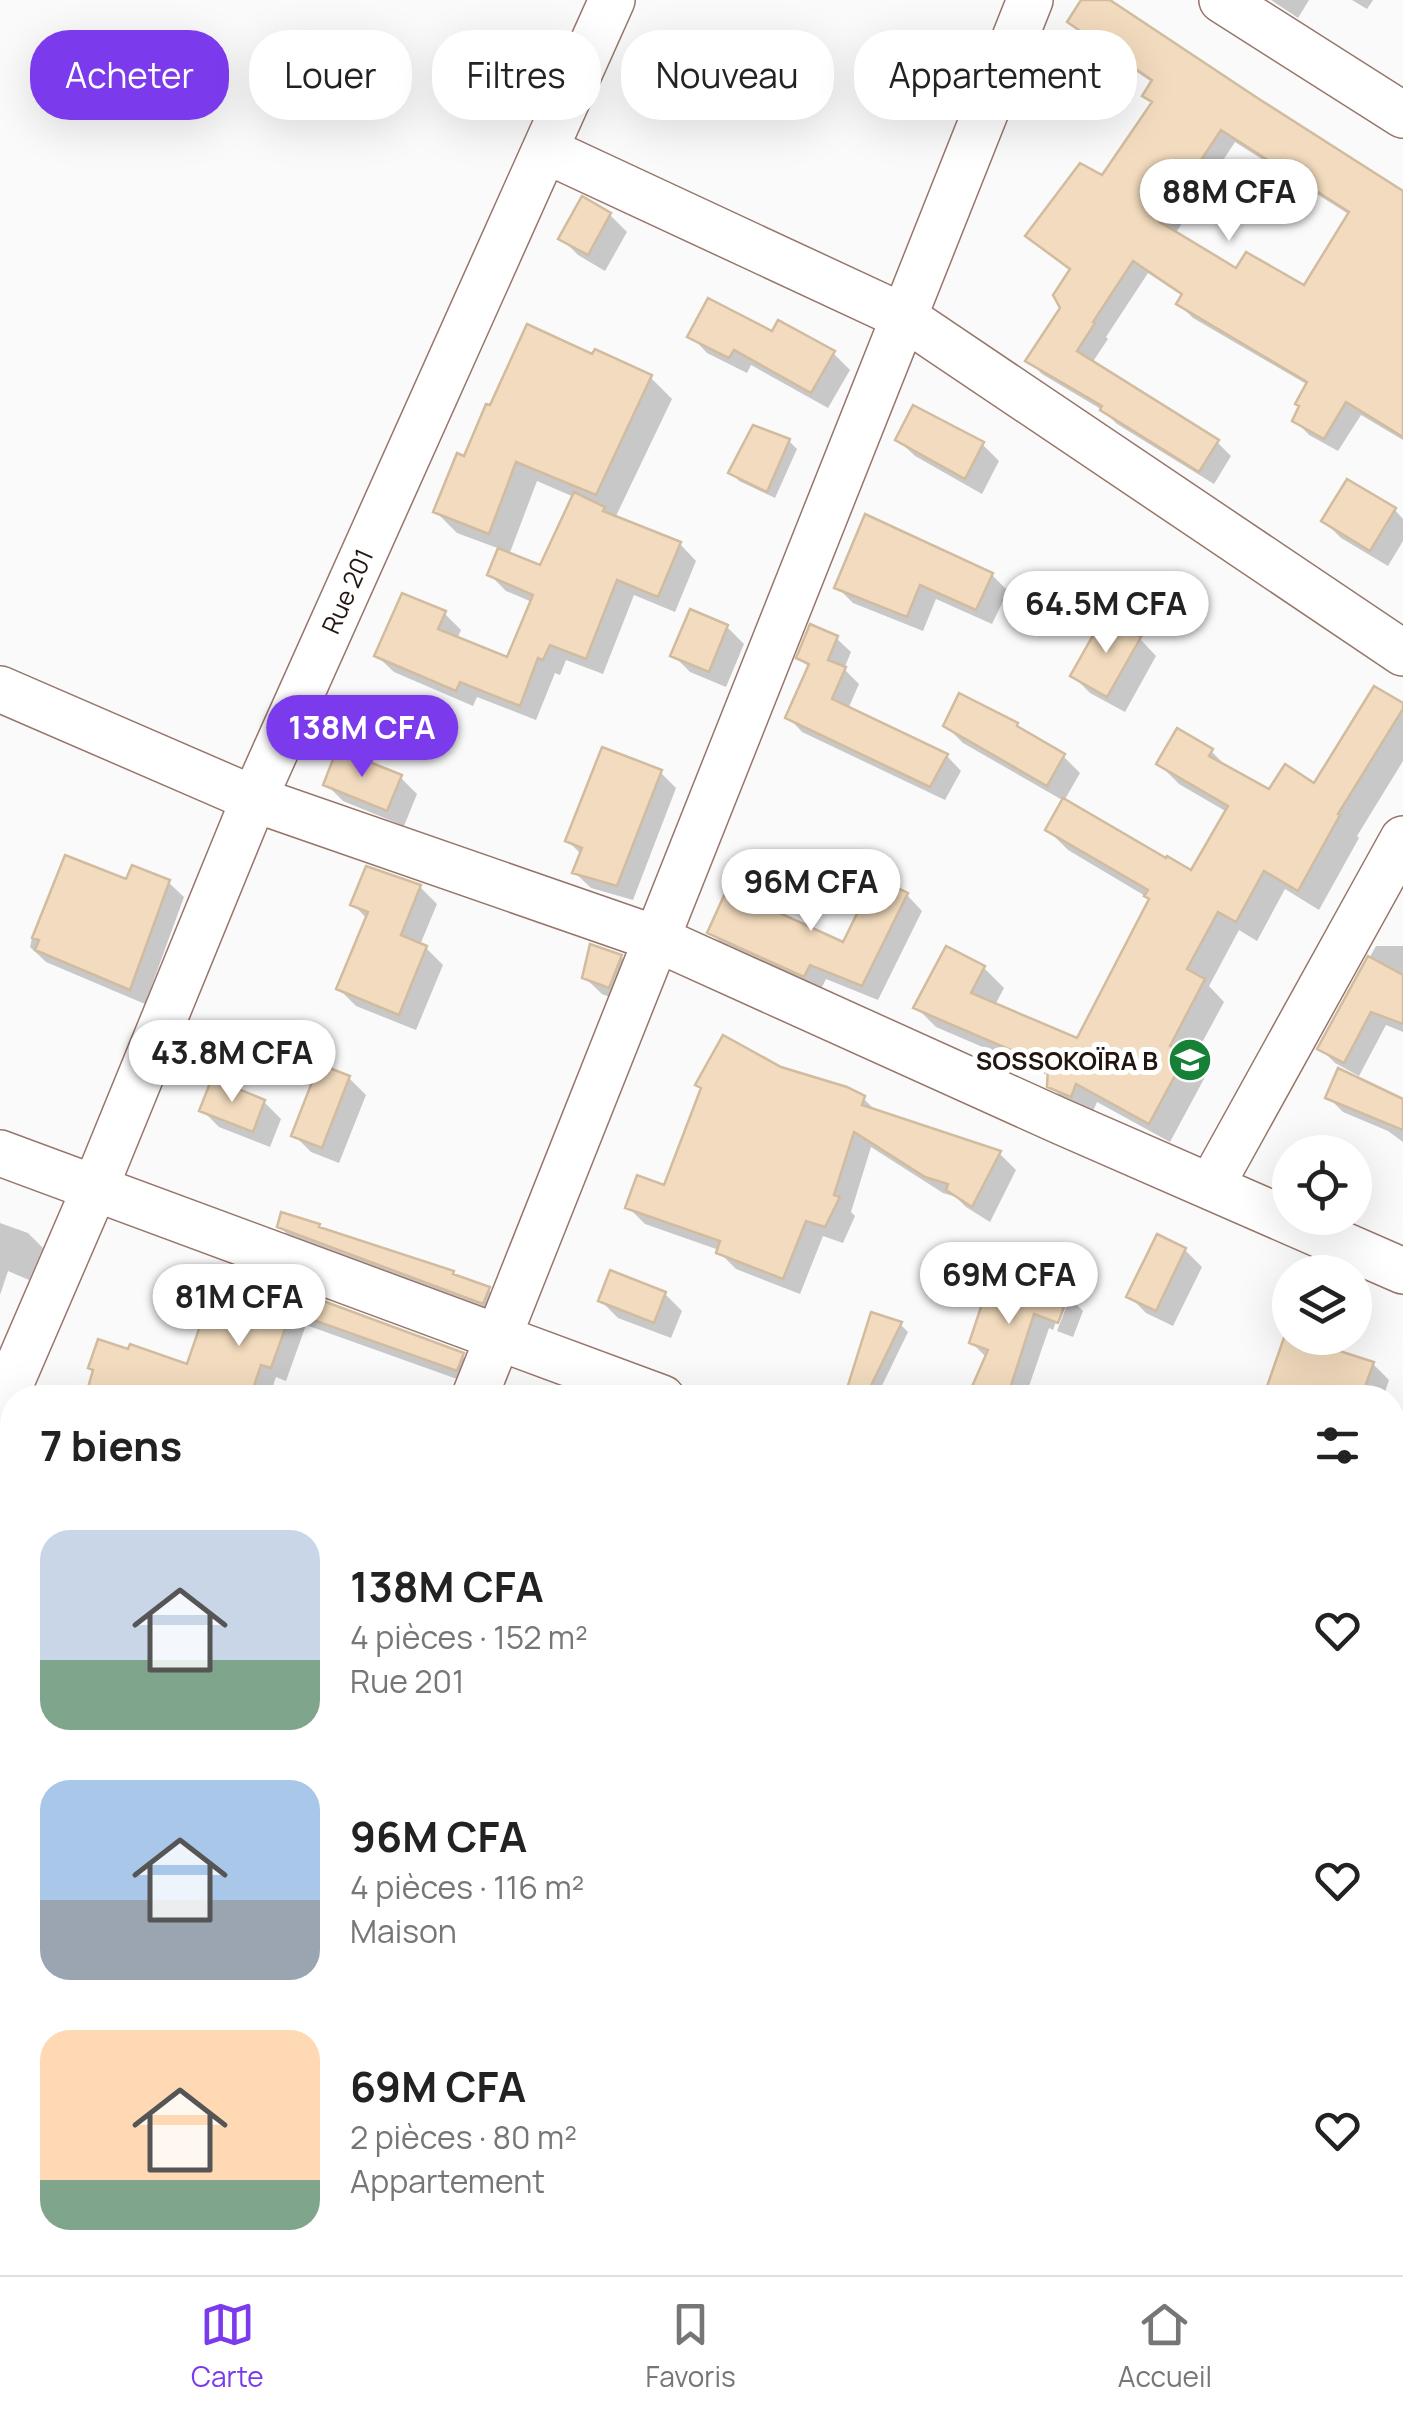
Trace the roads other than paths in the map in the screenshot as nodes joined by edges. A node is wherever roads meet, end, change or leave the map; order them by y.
1 (612, 0) edge
2 (1030, 0) edge
3 (1222, 0) edge
4 (1403, 115) edge
5 (544, 150) junction
6 (904, 317) junction
7 (1403, 653) edge
8 (0, 688) edge
9 (254, 799) junction
10 (1403, 838) edge
11 (658, 939) junction
12 (0, 1153) edge
13 (1211, 1186) junction
14 (95, 1188) junction
15 (1403, 1271) edge
16 (498, 1337) junction
17 (10, 1385) edge
18 (479, 1385) edge
19 (627, 1385) edge

1 - 5 street, Rue 201
2 - 6 street
3 - 4 street
5 - 6 street
5 - 9 street, Rue 201
6 - 7 street
6 - 11 street
8 - 9 street
9 - 11 street
9 - 14 street, Rue 201
10 - 13 street
11 - 13 street
11 - 16 street
12 - 14 street
13 - 15 street
14 - 16 street
14 - 17 street, Rue 201
16 - 18 street
16 - 19 street

